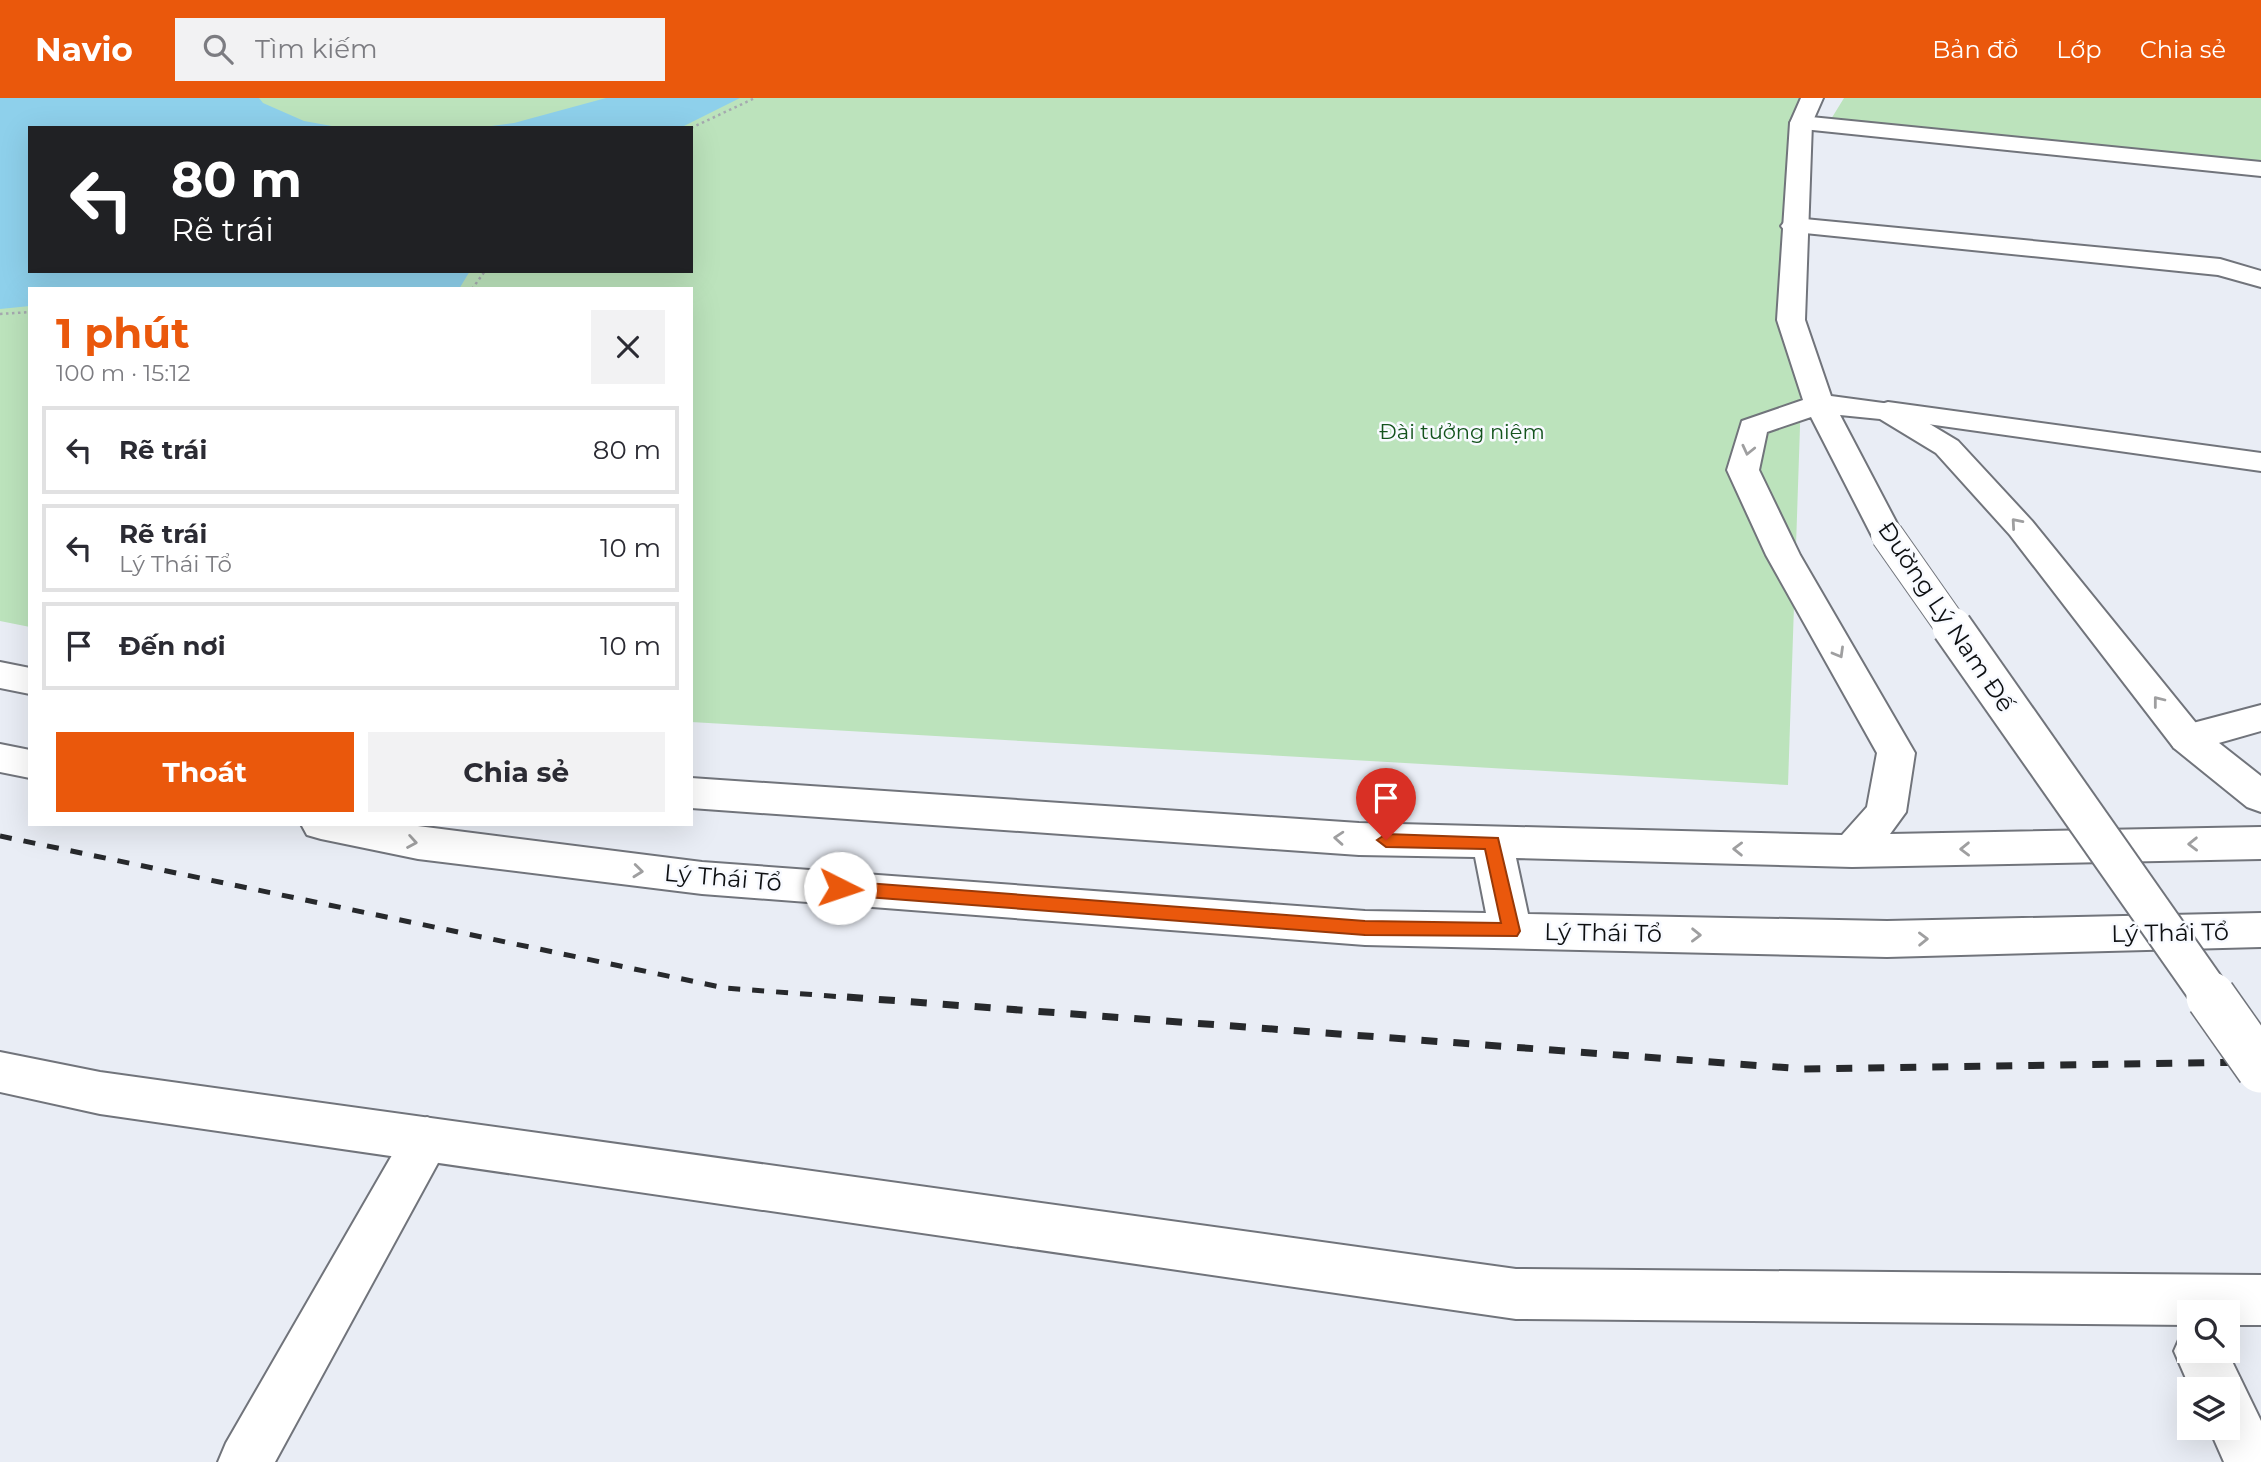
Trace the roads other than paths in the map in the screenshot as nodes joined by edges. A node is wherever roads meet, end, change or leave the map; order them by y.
1 (1806, 106) edge
2 (2261, 169) edge
3 (1794, 226) junction
4 (2261, 279) edge
5 (1819, 404) junction
6 (1888, 411) junction
7 (2261, 462) edge
8 (0, 676) edge
9 (28, 681) edge
10 (2261, 718) edge
11 (2187, 738) junction
12 (0, 758) edge
13 (28, 764) edge
14 (693, 793) edge
15 (2261, 797) edge
16 (331, 826) edge
17 (1492, 842) junction
18 (2261, 843) edge
19 (1852, 851) junction
20 (2261, 930) edge
21 (1511, 931) junction
22 (2261, 1068) edge
23 (0, 1072) edge
24 (427, 1139) junction
25 (2261, 1300) edge
26 (2240, 1304) edge
27 (2177, 1314) edge
28 (2240, 1436) edge
29 (245, 1462) edge
30 (2252, 1462) edge

1 - 2 street
1 - 3 street, Đường Lý Nam Đế
3 - 4 street
3 - 5 street, Đường Lý Nam Đế
5 - 6 street
5 -> 19 street
5 - 22 street, Đường Lý Nam Đế, bridge
6 - 7 street
11 -> 6 street
8 - 9 street
10 - 11 street
11 - 15 street
12 - 13 street
17 -> 14 street
16 -> 21 street, Lý Thái Tổ
19 -> 17 street
17 - 21 street
18 -> 19 street
21 -> 20 street, Lý Thái Tổ
23 - 24 street
24 - 27 street
24 - 29 street
25 - 26 street
28 - 30 street

